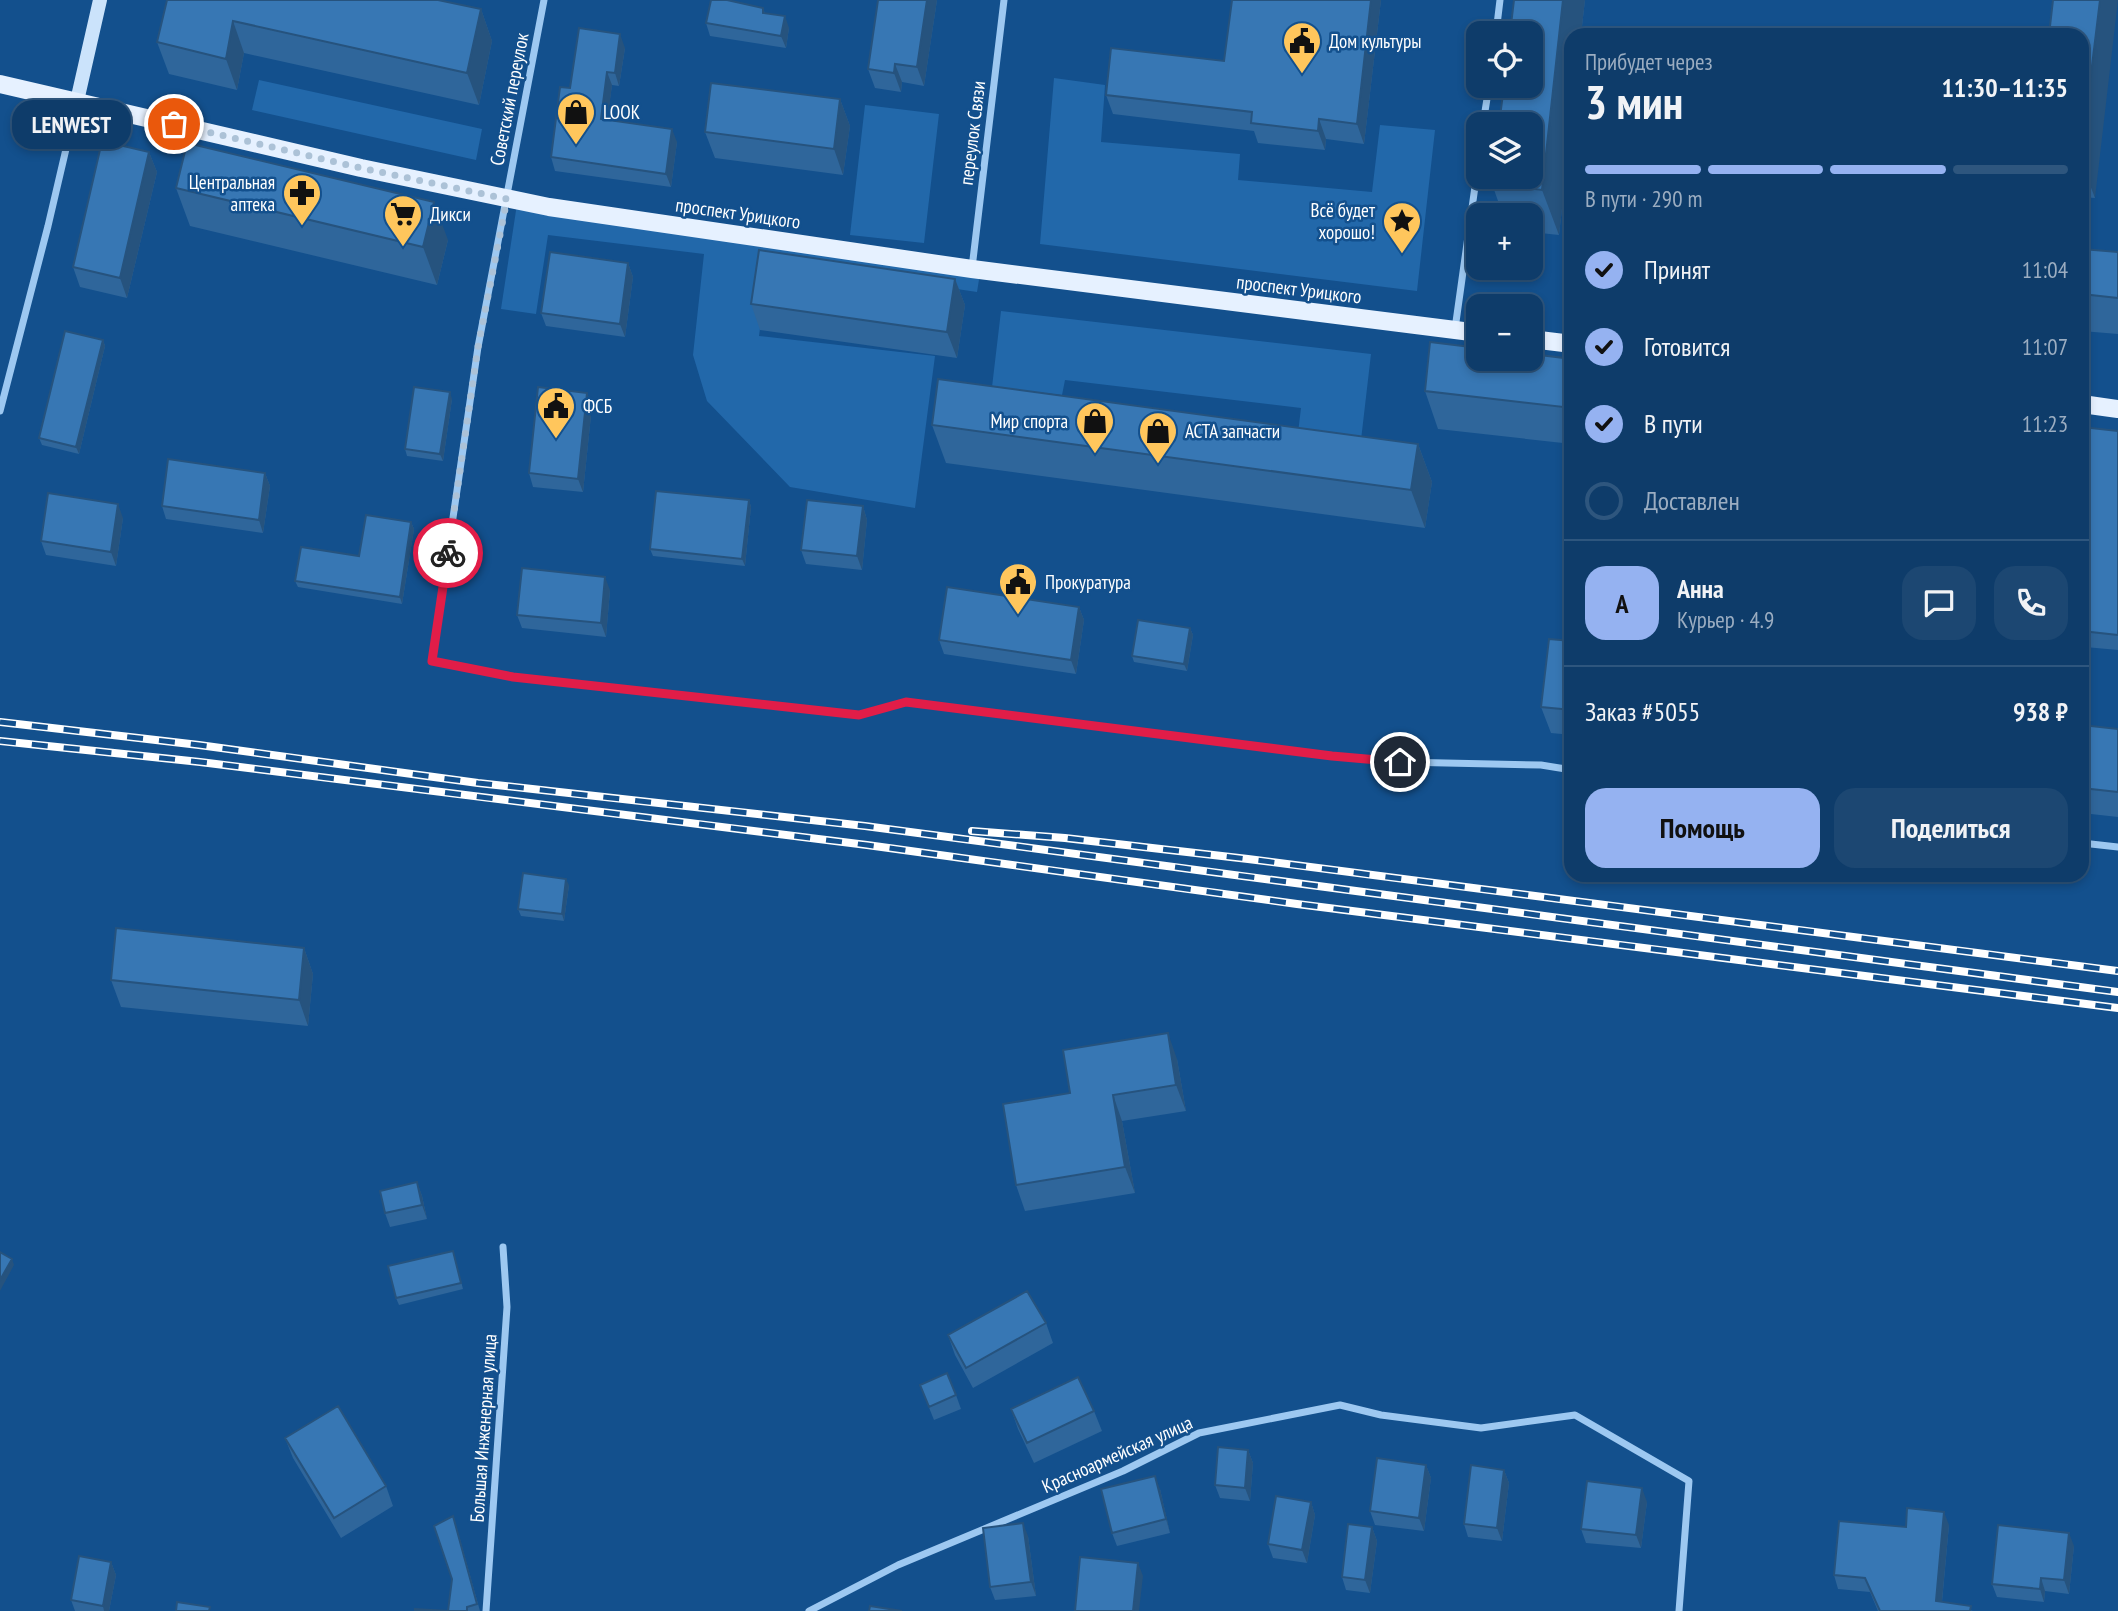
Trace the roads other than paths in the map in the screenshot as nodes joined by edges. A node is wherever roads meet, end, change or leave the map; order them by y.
1 (100, 0) edge
2 (544, 0) edge
3 (1004, 0) edge
4 (1500, 0) edge
5 (1497, 21) edge
6 (0, 84) edge
7 (77, 101) junction
8 (1475, 189) edge
9 (507, 199) junction
10 (972, 269) junction
11 (1455, 330) junction
12 (1466, 331) edge
13 (1543, 340) edge
14 (1564, 343) edge
15 (2089, 405) edge
16 (2118, 409) edge
17 (0, 411) edge
18 (1564, 769) edge
19 (2089, 844) edge
20 (2118, 847) edge
21 (503, 1247) dead end
22 (486, 1611) edge
23 (809, 1611) edge
24 (1679, 1611) edge

1 - 7 main road
2 - 9 street, Советский переулок
3 - 10 street, переулок Связи
4 - 5 street
6 - 7 main road, проспект Урицкого
7 - 9 main road, проспект Урицкого
7 - 17 street
8 - 11 street
9 - 10 main road, проспект Урицкого
9 - 18 street, Советский переулок
10 - 11 main road, проспект Урицкого
11 - 12 main road, проспект Урицкого
13 - 14 main road
15 - 16 main road
19 - 20 street
21 - 22 street, Большая Инженерная улица
23 - 24 street, Красноармейская улица

